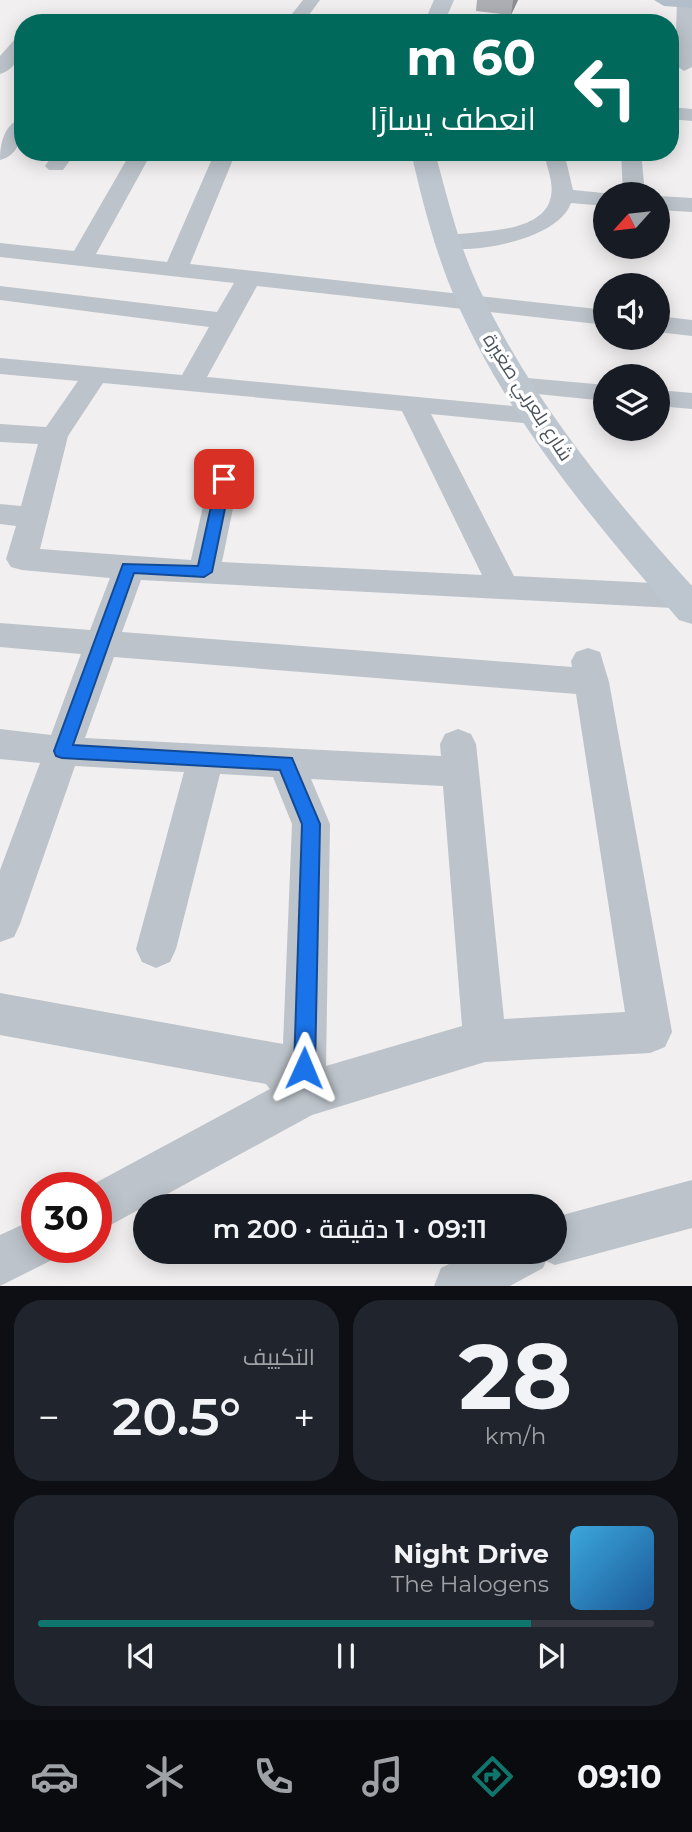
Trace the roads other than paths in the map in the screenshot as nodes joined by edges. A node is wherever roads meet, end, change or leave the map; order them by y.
1 (312, 0) edge
2 (664, 0) edge
3 (688, 2) edge
4 (301, 14) edge
5 (679, 31) edge
6 (14, 51) edge
7 (0, 68) edge
8 (14, 135) edge
9 (0, 153) edge
10 (137, 161) edge
11 (222, 161) edge
12 (425, 161) edge
13 (556, 161) edge
14 (632, 161) edge
15 (633, 182) edge
16 (562, 196) junction
17 (593, 198) edge
18 (670, 204) edge
19 (692, 205) edge
20 (446, 242) junction
21 (0, 250) edge
22 (82, 258) junction
23 (176, 268) junction
24 (250, 276) junction
25 (0, 293) edge
26 (470, 302) junction
27 (593, 316) edge
28 (225, 321) junction
29 (670, 325) edge
30 (692, 327) edge
31 (0, 366) edge
32 (95, 375) junction
33 (190, 383) junction
34 (516, 385) junction
35 (593, 392) edge
36 (670, 399) edge
37 (692, 401) edge
38 (412, 404) junction
39 (534, 415) junction
40 (0, 433) edge
41 (54, 436) junction
42 (224, 479) dead end
43 (0, 514) edge
44 (33, 517) junction
45 (129, 568) junction
46 (204, 572) junction
47 (504, 587) junction
48 (688, 601) edge
49 (0, 635) edge
50 (101, 645) junction
51 (0, 744) edge
52 (62, 751) junction
53 (206, 759) junction
54 (286, 763) junction
55 (10, 870) edge
56 (0, 924) edge
57 (156, 949) dead end
58 (0, 1014) edge
59 (485, 1041) junction
60 (303, 1095) junction
61 (112, 1200) edge
62 (692, 1204) edge
63 (567, 1238) edge
64 (501, 1264) edge
65 (459, 1286) edge

1 - 4 street
2 - 3 main road
3 - 5 street
6 - 7 street
8 - 9 street
10 - 22 street
11 - 23 street
12 - 20 main road, شارع بلعربي صغيرة
13 - 16 street
14 - 15 street
16 - 17 street
16 - 20 street
18 - 19 street
20 - 26 main road, شارع بلعربي صغيرة
21 - 22 street
22 - 23 street
23 - 24 street
24 - 26 street
24 - 28 street
25 - 28 street
26 - 27 street
26 - 34 main road, شارع بلعربي صغيرة
28 - 33 street
29 - 30 street
31 - 32 street
32 - 33 street
32 - 41 street
33 - 38 street
34 - 35 street
34 - 39 main road, شارع بلعربي صغيرة
36 - 37 street
38 - 39 street
38 - 47 street
39 - 48 main road, شارع بلعربي صغيرة
40 - 41 street
41 - 44 street
42 - 46 street
43 - 44 street
44 - 45 street
45 - 46 street
45 - 50 street
46 - 47 street
47 - 48 street
49 - 50 street
50 - 52 street
50 - 59 street
51 - 52 street
52 - 53 street
52 - 55 street
53 - 54 street
53 - 57 street
54 - 59 street
54 - 60 street
55 - 56 street
58 - 60 street
59 - 60 street
60 - 61 street
62 - 63 street
64 - 65 street

